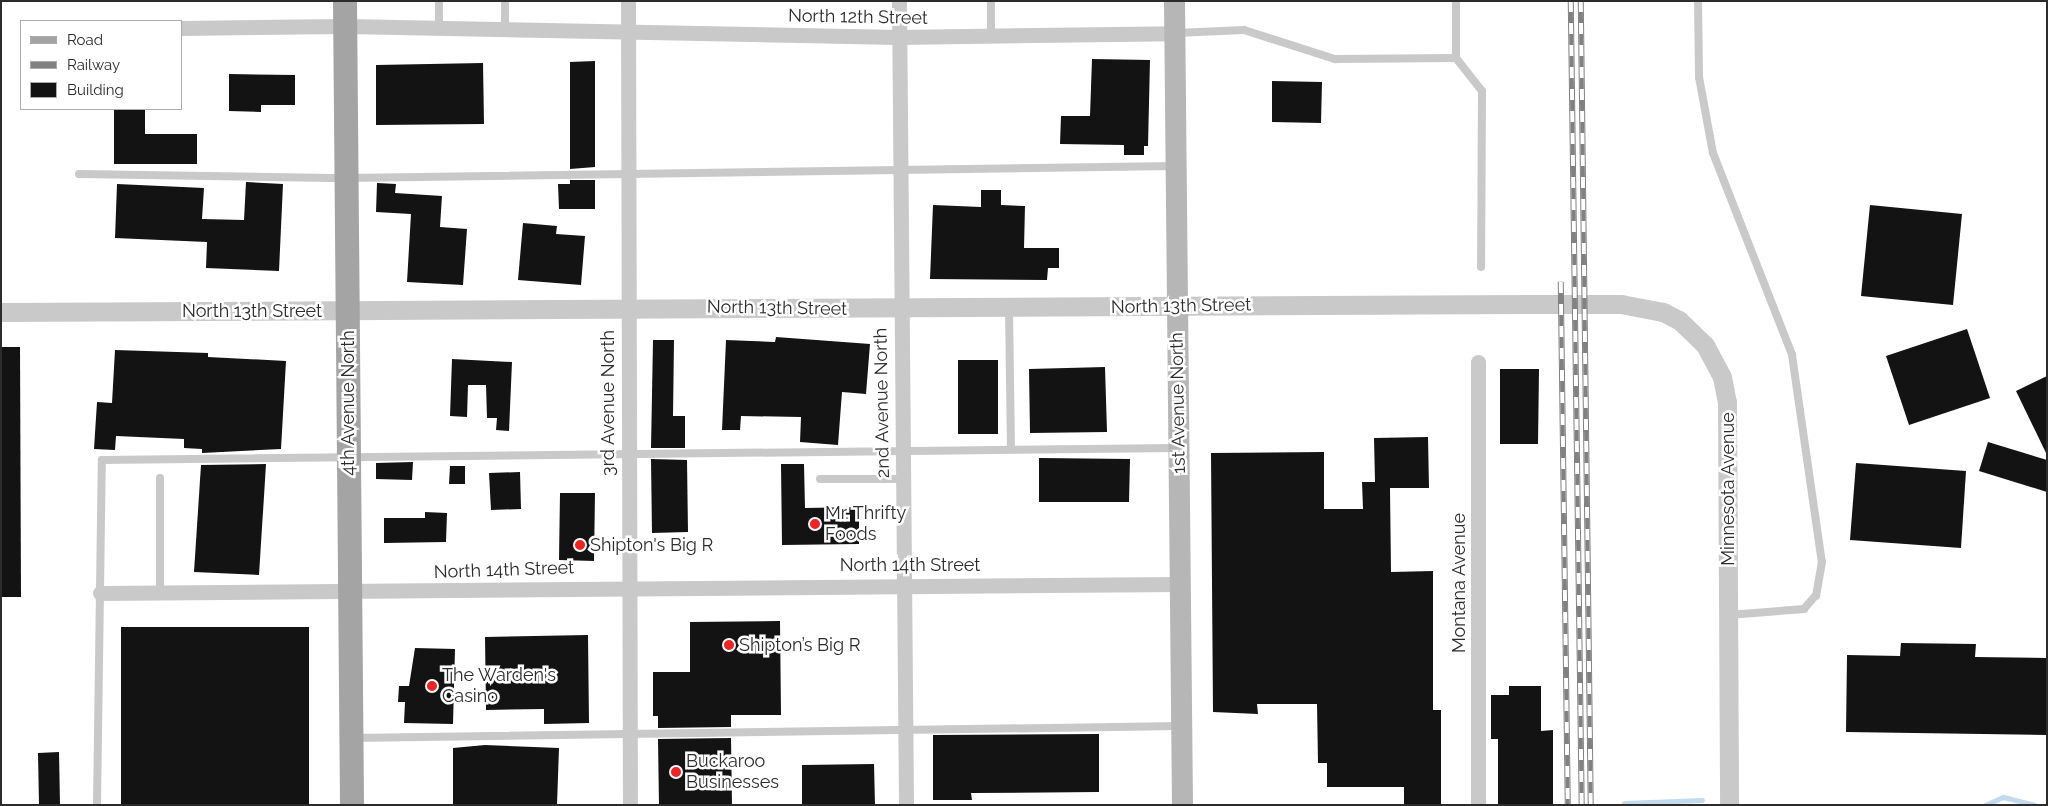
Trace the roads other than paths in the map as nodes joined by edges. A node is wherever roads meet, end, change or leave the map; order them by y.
1 (345, 1) edge
2 (439, 1) edge
3 (505, 1) edge
4 (628, 1) edge
5 (898, 1) edge
6 (991, 1) edge
7 (1174, 1) edge
8 (1456, 1) edge
9 (1698, 1) edge
10 (346, 26) junction
11 (182, 28) edge
12 (439, 28) junction
13 (505, 29) junction
14 (628, 32) junction
15 (1174, 33) junction
16 (991, 36) junction
17 (898, 37) junction
18 (1456, 58) junction
19 (1175, 166) junction
20 (627, 173) junction
21 (899, 173) junction
22 (79, 174) dead end
23 (347, 178) junction
24 (1481, 267) dead end
25 (1552, 304) joint
26 (1177, 305) junction
27 (627, 306) junction
28 (1009, 308) junction
29 (899, 309) junction
30 (348, 311) junction
31 (1, 312) edge
32 (1478, 362) dead end
33 (901, 448) junction
34 (1011, 448) junction
35 (1178, 448) junction
36 (626, 452) junction
37 (348, 454) junction
38 (160, 478) dead end
39 (820, 479) dead end
40 (902, 479) junction
41 (904, 584) junction
42 (1180, 584) junction
43 (627, 585) junction
44 (100, 593) junction
45 (160, 593) junction
46 (348, 594) junction
47 (1728, 615) junction
48 (1181, 726) junction
49 (905, 728) junction
50 (629, 731) junction
51 (351, 738) junction
52 (98, 805) edge
53 (352, 805) edge
54 (630, 805) edge
55 (906, 805) edge
56 (1182, 805) edge
57 (1478, 805) edge
58 (1729, 805) edge

1 - 10 main road, 4th Avenue North
2 - 12 lane
3 - 13 lane
4 - 14 street, 3rd Avenue North
5 - 17 street, 2nd Avenue North
6 - 16 lane
7 - 15 main road, 1st Avenue North
8 - 18 lane
9 - 47 lane
10 - 11 street, North 12th Street
10 - 12 street, North 12th Street
10 - 23 main road, 4th Avenue North
12 - 13 street, North 12th Street
13 - 14 street, North 12th Street
14 - 17 street, North 12th Street
14 - 20 street, 3rd Avenue North
15 - 16 street, North 12th Street
15 - 18 lane
15 - 19 main road, 1st Avenue North
16 - 17 street, North 12th Street
17 - 21 street, 2nd Avenue North
18 - 24 lane
19 - 21 lane
19 - 26 main road, 1st Avenue North
20 - 21 lane
20 - 23 lane
20 - 27 street, 3rd Avenue North
21 - 29 street, 2nd Avenue North
22 - 23 lane
23 - 30 main road, 4th Avenue North
25 - 26 street, North 13th Street
25 - 47 street, Minnesota Avenue
26 - 28 street, North 13th Street
26 - 35 main road, 1st Avenue North
27 - 29 street, North 13th Street
27 - 30 street, North 13th Street
27 - 36 street, 3rd Avenue North
28 - 29 street, North 13th Street
28 - 34 lane
29 - 33 street, 2nd Avenue North
30 - 31 street, North 13th Street
30 - 37 main road, 4th Avenue North
32 - 57 street, Montana Avenue
33 - 34 lane
33 - 36 lane
33 - 40 street, 2nd Avenue North
34 - 35 lane
35 - 42 main road, 1st Avenue North
36 - 37 lane
36 - 43 street, 3rd Avenue North
37 - 44 lane
37 - 46 main road, 4th Avenue North
38 - 45 lane
39 - 40 lane
40 - 41 street, 2nd Avenue North
41 - 42 street, North 14th Street
41 - 43 street, North 14th Street
41 - 49 street, 2nd Avenue North
42 - 48 main road, 1st Avenue North
43 - 46 street, North 14th Street
43 - 50 street, 3rd Avenue North
44 - 45 street, North 14th Street
44 - 52 lane
45 - 46 street, North 14th Street
46 - 51 main road, 4th Avenue North
47 - 58 street, Minnesota Avenue
48 - 49 lane
48 - 56 main road, 1st Avenue North
49 - 50 lane
49 - 55 street, 2nd Avenue North
50 - 51 lane
50 - 54 street, 3rd Avenue North
51 - 53 main road, 4th Avenue North

